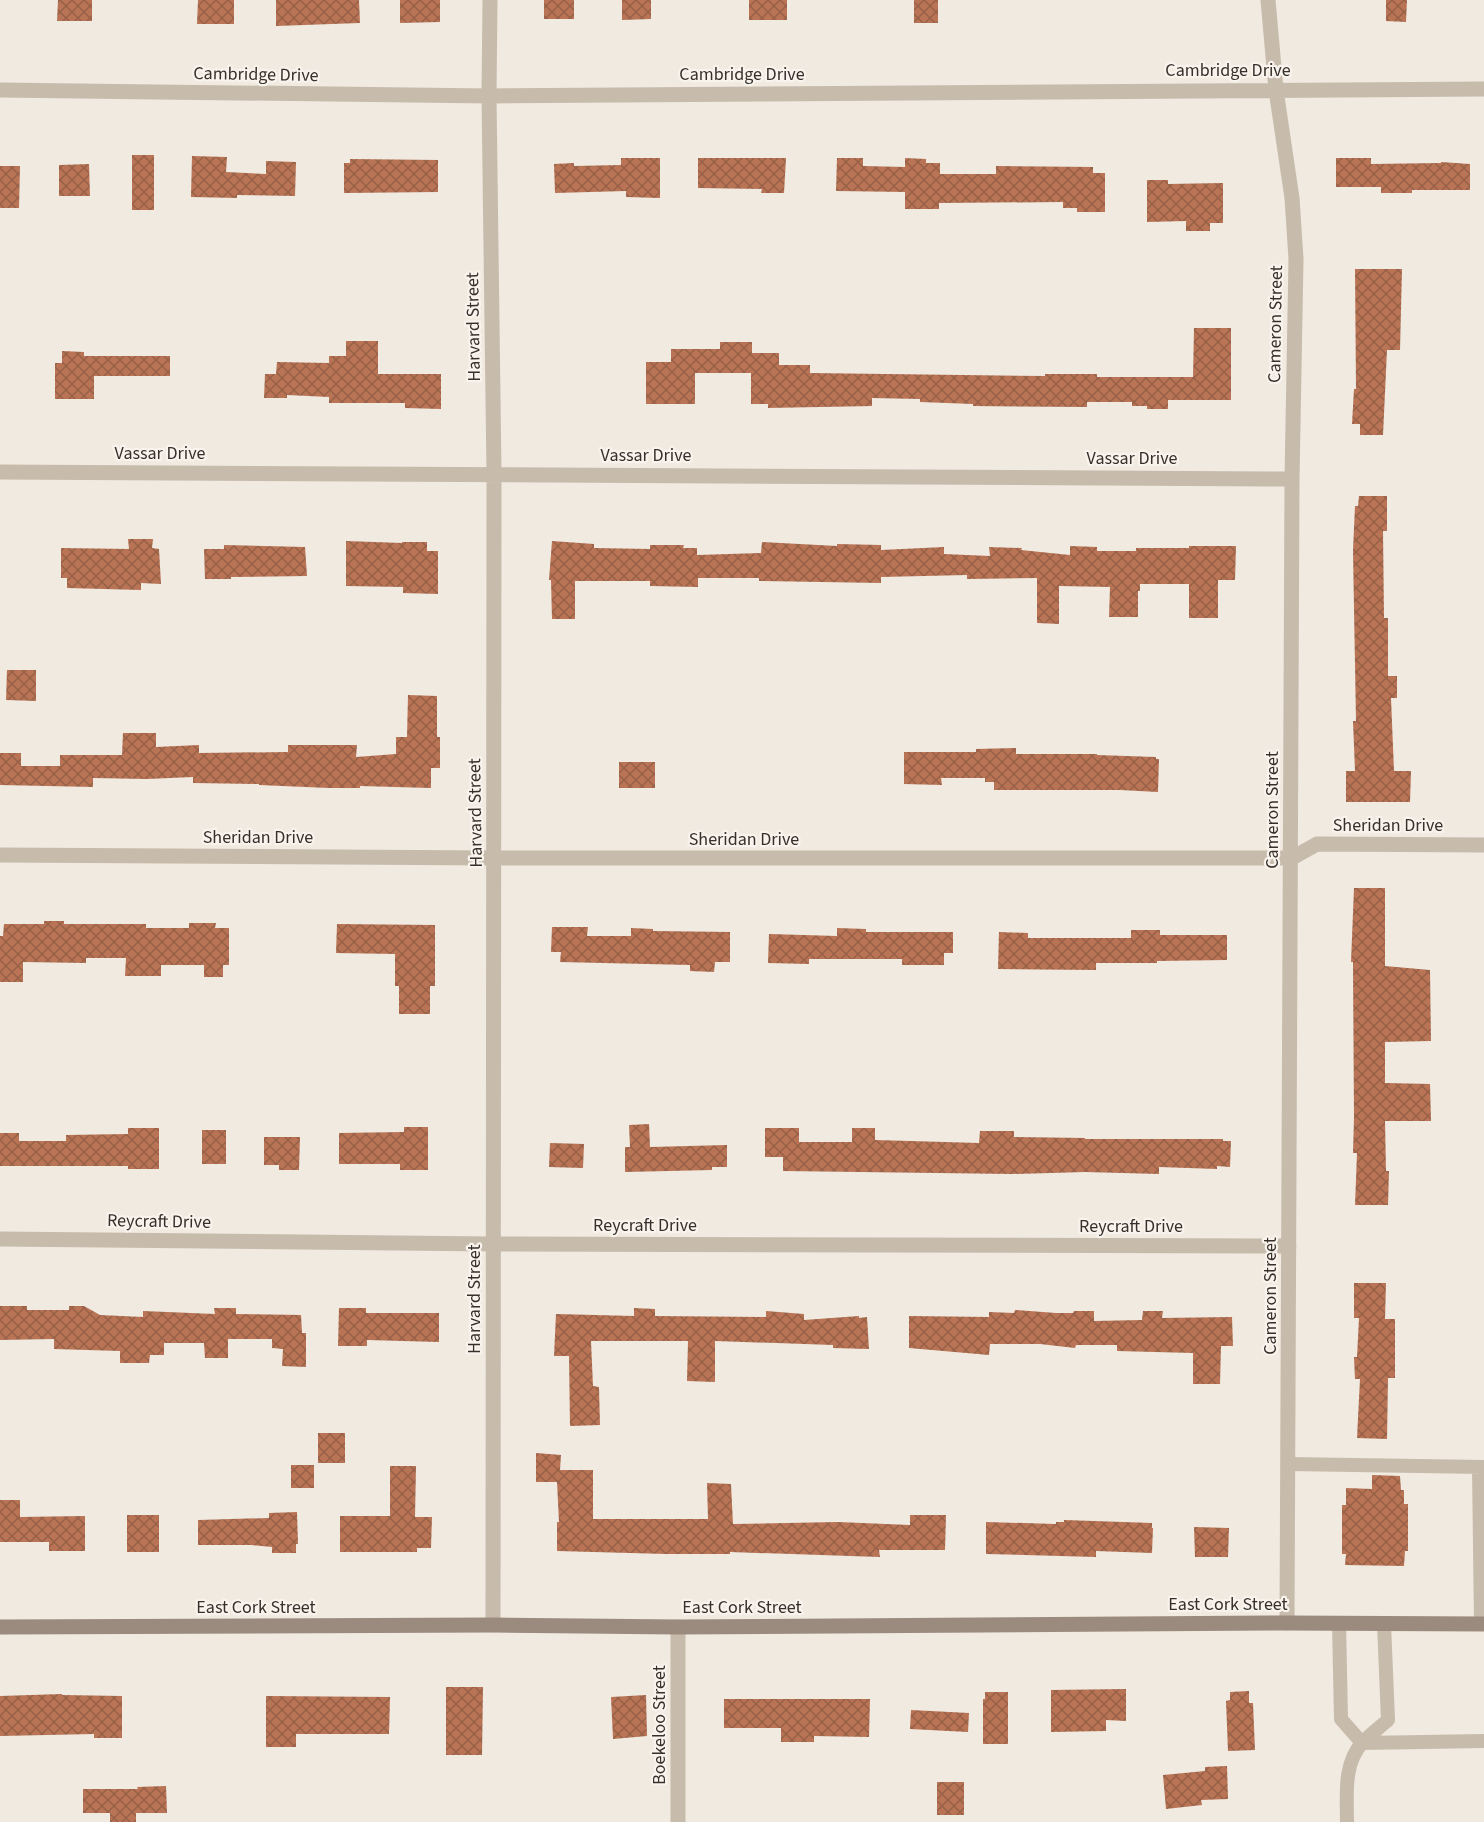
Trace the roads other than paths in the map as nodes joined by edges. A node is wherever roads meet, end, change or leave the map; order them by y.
1 (490, 0) edge
2 (1268, 0) edge
3 (1484, 89) edge
4 (0, 90) edge
5 (1276, 90) junction
6 (489, 96) junction
7 (0, 472) edge
8 (494, 474) junction
9 (1292, 479) junction
10 (1484, 845) edge
11 (0, 855) edge
12 (495, 858) junction
13 (1292, 858) junction
14 (0, 1239) edge
15 (493, 1244) junction
16 (1289, 1245) junction
17 (1288, 1464) junction
18 (1482, 1467) edge
19 (1287, 1623) junction
20 (1339, 1624) junction
21 (1384, 1624) junction
22 (1483, 1624) edge
23 (493, 1625) junction
24 (0, 1627) edge
25 (678, 1627) junction
26 (1484, 1741) edge
27 (1362, 1743) junction
28 (678, 1822) edge
29 (1347, 1822) edge

1 - 6 street, Harvard Street
2 - 5 street, Cameron Street
3 - 5 street, Cambridge Drive
4 - 6 street, Cambridge Drive
5 - 6 street, Cambridge Drive
5 - 9 street, Cameron Street
6 - 8 street, Harvard Street
7 - 8 street, Vassar Drive
8 - 9 street, Vassar Drive
8 - 12 street, Harvard Street
9 - 13 street, Cameron Street
10 - 13 street, Sheridan Drive
11 - 12 street, Sheridan Drive
12 - 13 street, Sheridan Drive
12 - 15 street, Harvard Street
13 - 16 street, Cameron Street
14 - 15 street, Reycraft Drive
15 - 16 street, Reycraft Drive
15 - 23 street, Harvard Street
16 - 17 street, Cameron Street
17 - 18 lane
17 - 19 street, Cameron Street
18 - 22 lane
19 - 20 street, East Cork Street
19 - 25 street, East Cork Street
20 - 21 street, East Cork Street
20 - 27 lane
21 - 22 street, East Cork Street
21 - 27 lane
23 - 24 street, East Cork Street
23 - 25 street, East Cork Street
25 - 28 street, Boekeloo Street
26 - 27 lane
27 - 29 lane

